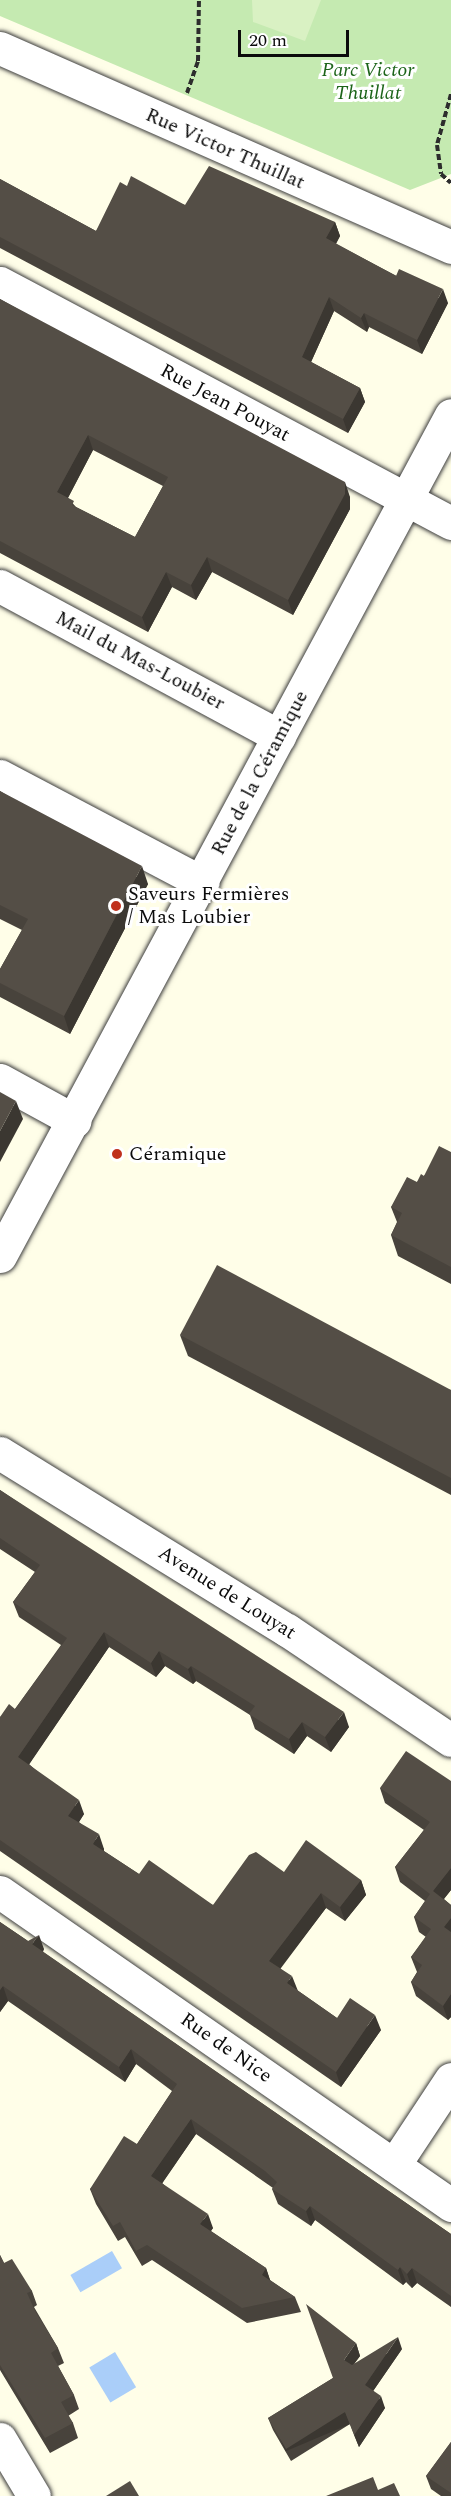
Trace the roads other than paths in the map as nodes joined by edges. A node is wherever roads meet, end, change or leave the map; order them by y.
1 (0, 48) edge
2 (451, 248) edge
3 (0, 283) edge
4 (451, 415) edge
5 (404, 498) junction
6 (451, 523) edge
7 (0, 586) edge
8 (279, 736) junction
9 (0, 776) edge
10 (202, 883) junction
11 (0, 1080) edge
12 (75, 1120) junction
13 (0, 1256) edge
14 (0, 1453) edge
15 (451, 1740) edge
16 (0, 1892) edge
17 (451, 2079) edge
18 (394, 2165) junction
19 (451, 2205) edge
20 (0, 2439) edge
21 (34, 2496) edge

1 - 2 street, Rue Victor Thuillat
3 - 5 street, Rue Jean Pouyat
4 - 5 street, Rue de la Céramique
5 - 6 street, Rue Jean Pouyat
5 - 8 street, Rue de la Céramique
7 - 8 street, Mail du Mas-Loubier
8 - 10 street, Rue de la Céramique
9 - 10 street
10 - 12 street, Rue de la Céramique
11 - 12 street
12 - 13 street, Rue de la Céramique
14 - 15 street, Avenue de Louyat
16 - 18 street, Rue de Nice
17 - 18 street
18 - 19 street, Rue de Nice
20 - 21 street

